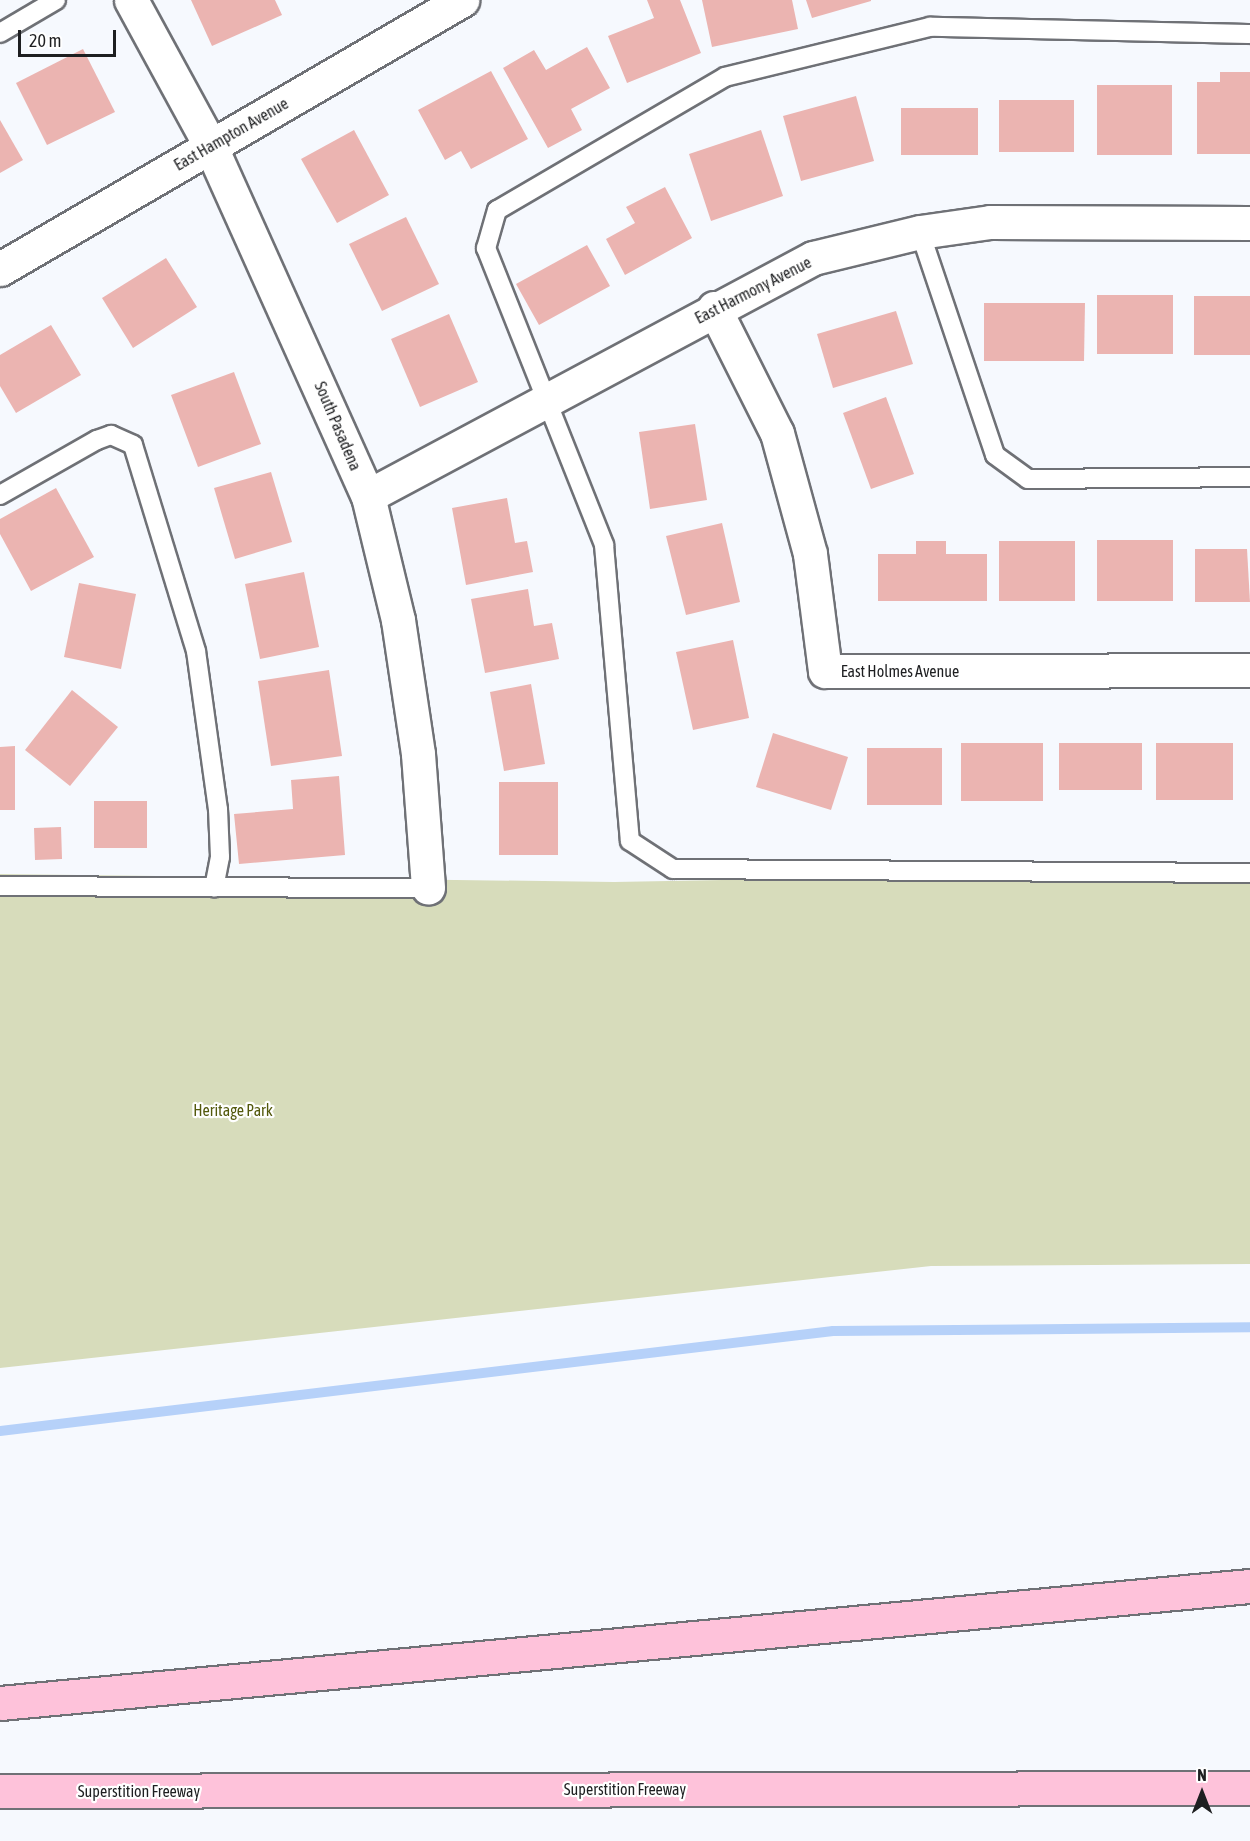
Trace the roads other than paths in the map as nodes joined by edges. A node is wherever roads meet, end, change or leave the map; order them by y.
1 (56, 0) edge
2 (131, 0) edge
3 (462, 0) edge
4 (0, 33) edge
5 (1250, 34) edge
6 (210, 145) junction
7 (1250, 223) edge
8 (920, 232) junction
9 (0, 269) edge
10 (714, 308) junction
11 (548, 403) junction
12 (1250, 477) edge
13 (0, 495) edge
14 (368, 496) junction
15 (1250, 670) edge
16 (1250, 873) edge
17 (0, 886) edge
18 (214, 887) junction
19 (428, 888) joint
20 (1250, 1586) edge
21 (0, 1703) edge
22 (1250, 1788) edge
23 (0, 1791) edge

1 - 4 lane
2 - 6 street, South Pasadena
3 - 6 street, East Hampton Avenue
5 - 11 lane
6 - 9 street, East Hampton Avenue
6 - 14 street, South Pasadena
7 - 8 street, East Harmony Avenue
8 - 10 street, East Harmony Avenue
8 - 12 lane
10 - 11 street, East Harmony Avenue
10 - 15 street, East Holmes Avenue
11 - 14 street, East Harmony Avenue
11 - 16 lane
13 - 18 lane
14 - 19 street, South Pasadena
17 - 18 lane
18 - 19 lane
20 - 21 highway
22 - 23 highway, Superstition Freeway

